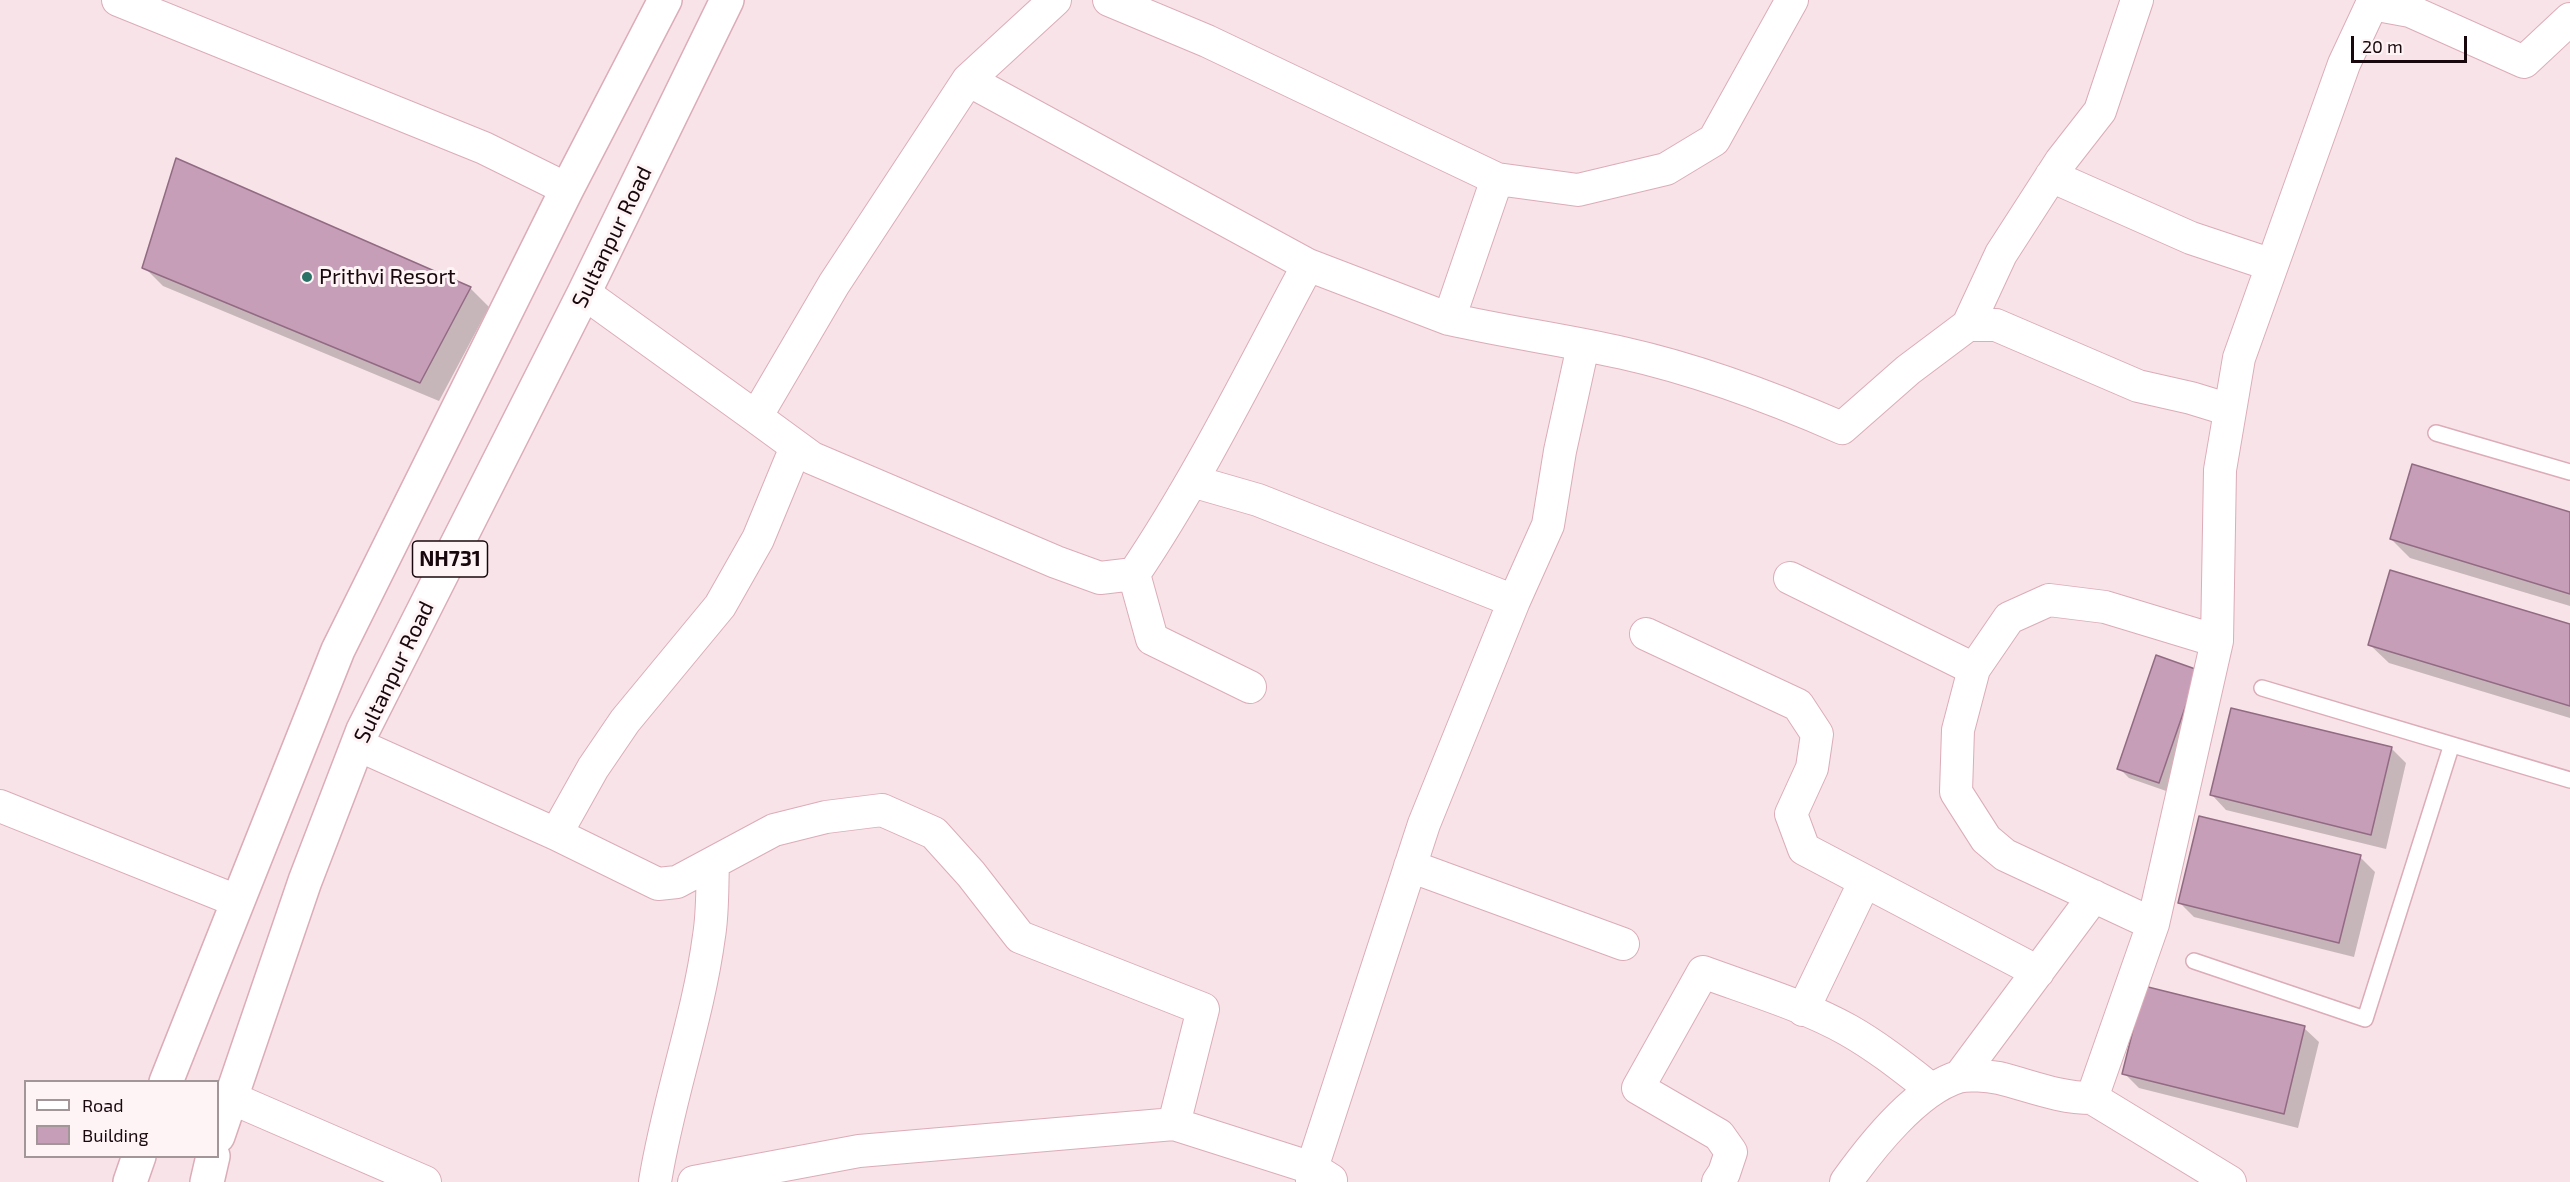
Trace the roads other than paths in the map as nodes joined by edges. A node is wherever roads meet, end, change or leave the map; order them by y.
1 (118, 0) edge
2 (665, 0) edge
3 (727, 0) edge
4 (1055, 0) edge
5 (1109, 0) edge
6 (1792, 0) edge
7 (2137, 0) edge
8 (2570, 19) edge
9 (968, 80) junction
10 (2052, 176) junction
11 (1497, 179) junction
12 (567, 189) junction
13 (1308, 265) junction
14 (2272, 265) junction
15 (584, 293) junction
16 (1449, 319) junction
17 (1968, 325) junction
18 (1583, 346) junction
19 (2230, 410) junction
20 (756, 417) junction
21 (2436, 433) dead end
22 (796, 447) junction
23 (2570, 472) edge
24 (1192, 481) junction
25 (1134, 574) junction
26 (1790, 578) dead end
27 (1514, 601) junction
28 (1646, 634) dead end
29 (2217, 641) junction
30 (1974, 669) junction
31 (1250, 687) dead end
32 (2262, 688) dead end
33 (358, 745) junction
34 (2451, 747) junction
35 (2570, 780) edge
36 (0, 806) edge
37 (556, 834) junction
38 (713, 863) junction
39 (1410, 866) junction
40 (1865, 881) junction
41 (2094, 896) junction
42 (237, 901) junction
43 (2154, 924) junction
44 (1623, 944) dead end
45 (2194, 961) dead end
46 (2038, 972) junction
47 (1803, 1010) junction
48 (1960, 1076) junction
49 (167, 1080) edge
50 (1931, 1089) junction
51 (229, 1097) junction
52 (2092, 1098) junction
53 (1174, 1124) junction
54 (219, 1132) edge
55 (138, 1158) edge
56 (213, 1158) edge
57 (764, 1174) edge
58 (1319, 1178) edge
59 (130, 1182) edge
60 (207, 1182) edge
61 (425, 1182) edge
62 (655, 1182) edge
63 (694, 1182) edge
64 (1718, 1182) edge
65 (1846, 1182) edge
66 (2230, 1182) edge

1 - 12 street
2 - 12 highway, NH731
3 - 15 highway, Sultanpur Road / NH731
4 - 9 street
5 - 11 street
6 - 11 street
7 - 10 street
8 - 14 street
9 - 13 street
9 - 20 street
10 - 14 street
10 - 17 street
11 - 16 street
12 - 42 highway, NH731
13 - 16 street
13 - 24 street
14 - 19 street
15 - 20 street
15 - 33 highway, Sultanpur Road / NH731
16 - 18 street
17 - 18 street
17 - 19 street
18 - 27 street
19 - 29 street
20 - 22 street
21 - 23 lane
22 - 25 street
22 - 37 street
24 - 25 street
24 - 27 street
25 - 31 street
26 - 30 street
27 - 39 street
28 - 40 street
29 - 30 street
29 - 43 street
30 - 41 street
32 - 34 lane
33 - 37 street
33 - 51 highway, Sultanpur Road / NH731
34 - 35 lane
34 - 45 lane
36 - 42 street
37 - 38 street
38 - 53 street
38 - 62 street
39 - 44 street
39 - 58 street
40 - 46 street
40 - 47 street
41 - 43 street
41 - 46 street
42 - 49 highway, NH731
43 - 52 street
46 - 48 street
47 - 50 street
47 - 64 street
48 - 50 street
48 - 52 street
50 - 65 street
51 - 54 highway, Sultanpur Road / NH731
51 - 61 street
52 - 66 street
53 - 57 street
53 - 58 street
55 - 59 highway
56 - 60 highway
57 - 63 street

